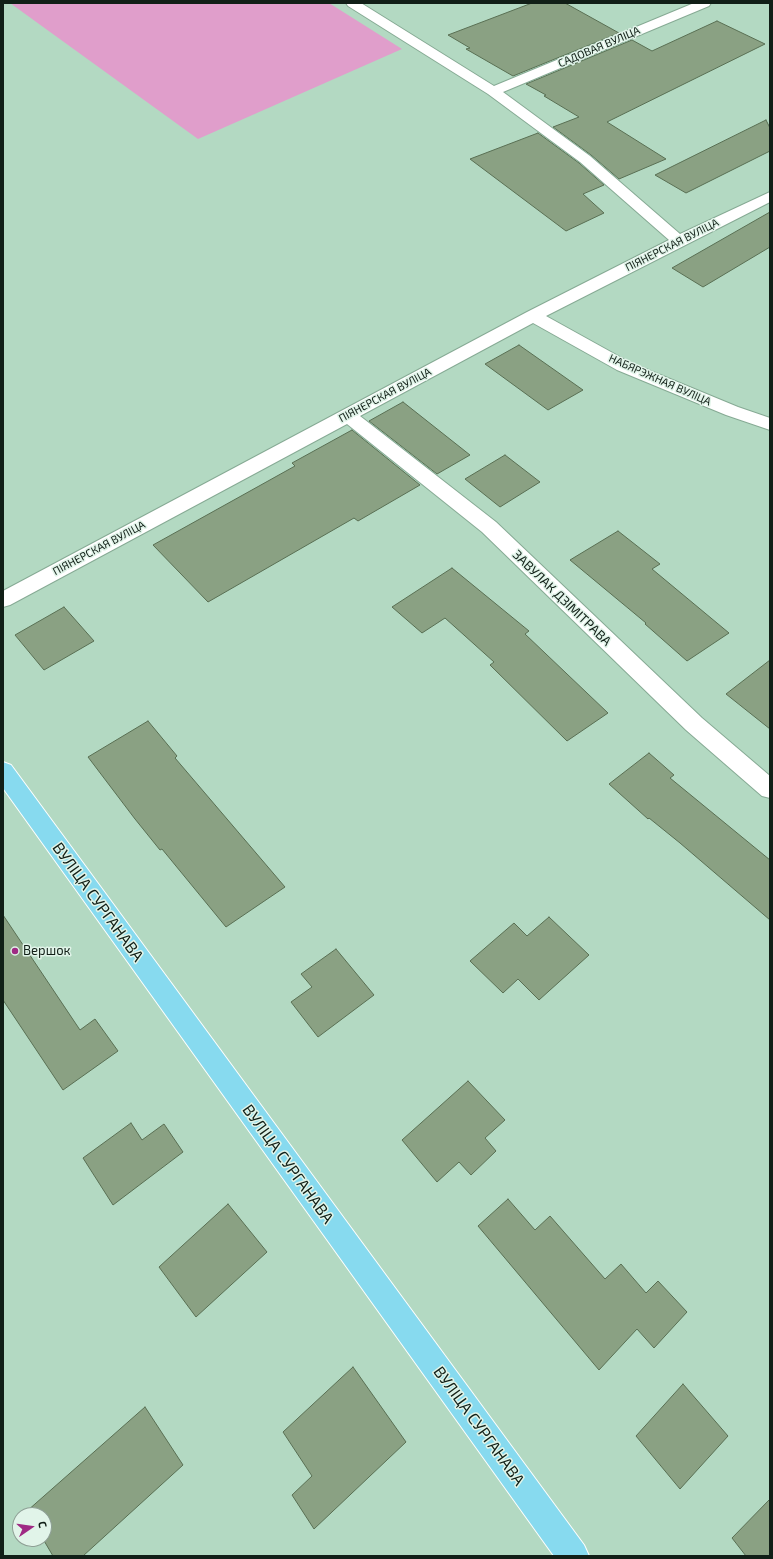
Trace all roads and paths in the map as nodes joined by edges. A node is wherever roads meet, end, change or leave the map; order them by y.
1 (352, 3) edge
2 (705, 3) edge
3 (493, 91) junction
4 (770, 196) edge
5 (679, 241) junction
6 (534, 316) junction
7 (347, 415) junction
8 (770, 424) edge
9 (3, 600) edge
10 (3, 771) edge
11 (770, 789) edge
12 (573, 1556) edge

1 - 3 street
2 - 3 street, САДОВАЯ ВУЛІЦА
3 - 5 street
4 - 5 street, ПІЯНЕРСКАЯ ВУЛІЦА
5 - 6 street, ПІЯНЕРСКАЯ ВУЛІЦА
6 - 7 street, ПІЯНЕРСКАЯ ВУЛІЦА
6 - 8 street, НАБЯРЭЖНАЯ ВУЛІЦА
7 - 9 street, ПІЯНЕРСКАЯ ВУЛІЦА
7 - 11 street, ЗАВУЛАК ДЗІМІТРАВА
10 - 12 main road, ВУЛІЦА СУРГАНАВА

